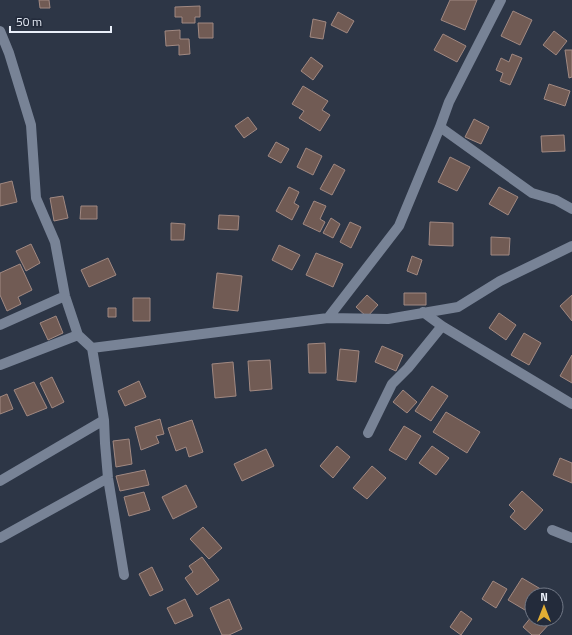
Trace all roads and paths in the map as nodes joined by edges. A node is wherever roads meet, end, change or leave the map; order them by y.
1 (501, 0) edge
2 (0, 31) edge
3 (440, 127) junction
4 (572, 209) edge
5 (572, 246) edge
6 (65, 296) junction
7 (424, 312) junction
8 (328, 318) junction
9 (0, 325) edge
10 (442, 326) junction
11 (78, 335) junction
12 (92, 348) junction
13 (0, 365) edge
14 (572, 404) edge
15 (104, 420) junction
16 (368, 433) dead end
17 (108, 478) junction
18 (0, 481) edge
19 (552, 530) dead end
20 (0, 538) edge
21 (572, 538) edge
22 (124, 575) dead end

1 - 3 street
2 - 6 street
3 - 4 street
3 - 8 street
5 - 7 street
6 - 9 street
6 - 11 street
7 - 8 street
7 - 10 street
8 - 12 street
10 - 14 street
10 - 16 street
11 - 12 street
11 - 13 street
12 - 15 street
15 - 17 street
15 - 18 street
17 - 20 street
17 - 22 street
19 - 21 street

